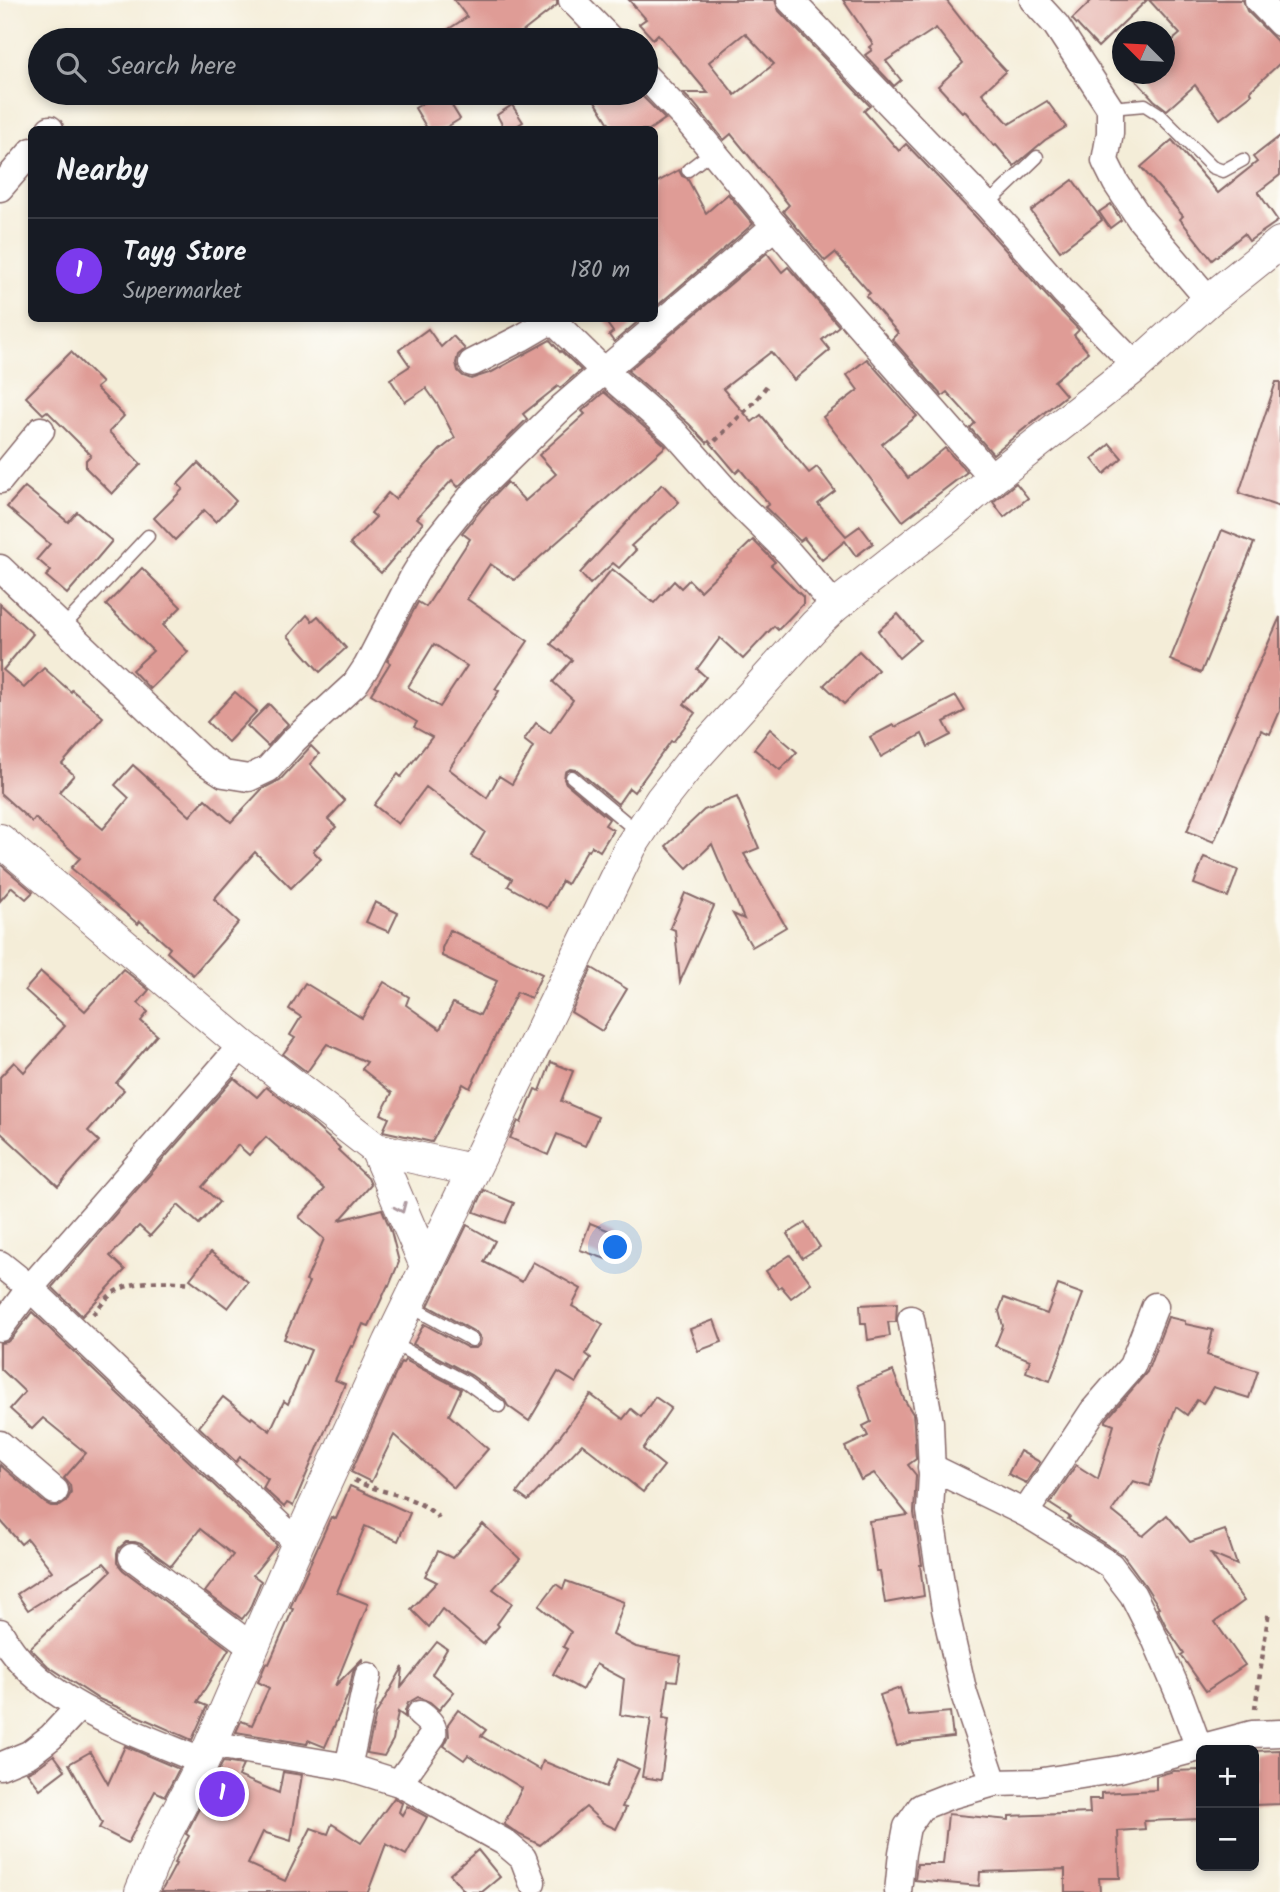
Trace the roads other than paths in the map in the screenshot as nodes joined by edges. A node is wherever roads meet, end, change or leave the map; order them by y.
1 (572, 0) edge
2 (790, 0) edge
3 (1033, 0) edge
4 (1258, 0) edge
5 (1280, 23) edge
6 (599, 28) edge
7 (658, 90) edge
8 (1110, 108) junction
9 (713, 151) junction
10 (28, 156) edge
11 (1037, 157) dead end
12 (1243, 160) dead end
13 (688, 170) dead end
14 (0, 188) edge
15 (986, 205) junction
16 (775, 226) junction
17 (1280, 243) edge
18 (1209, 300) junction
19 (549, 322) edge
20 (554, 322) edge
21 (472, 363) dead end
22 (1136, 366) junction
23 (604, 372) junction
24 (41, 430) dead end
25 (993, 478) junction
26 (0, 480) edge
27 (148, 536) dead end
28 (0, 568) edge
29 (835, 606) junction
30 (62, 628) junction
31 (572, 777) dead end
32 (640, 833) junction
33 (0, 841) edge
34 (242, 1045) junction
35 (376, 1149) junction
36 (472, 1170) junction
37 (0, 1265) edge
38 (426, 1266) junction
39 (30, 1288) junction
40 (408, 1305) junction
41 (1155, 1306) dead end
42 (911, 1319) dead end
43 (0, 1328) edge
44 (472, 1340) dead end
45 (390, 1342) junction
46 (499, 1406) dead end
47 (0, 1444) edge
48 (932, 1467) junction
49 (55, 1490) dead end
50 (1026, 1513) junction
51 (298, 1543) junction
52 (132, 1557) dead end
53 (0, 1632) edge
54 (254, 1648) junction
55 (368, 1676) dead end
56 (79, 1707) junction
57 (420, 1713) dead end
58 (1280, 1733) edge
59 (1198, 1745) edge
60 (1210, 1745) edge
61 (1196, 1749) edge
62 (207, 1753) junction
63 (0, 1766) edge
64 (348, 1767) junction
65 (399, 1783) junction
66 (994, 1783) junction
67 (532, 1882) dead end
68 (141, 1892) edge
69 (898, 1892) edge

1 - 6 street
2 - 15 street
3 - 8 street
4 - 5 street
7 - 9 street
8 - 12 lane
8 - 18 street
9 - 13 lane
9 - 16 street
10 - 14 street
11 - 15 lane
15 - 22 street
16 - 23 street
16 - 25 street
17 - 18 street
18 - 22 street
19 - 21 street
20 - 23 street
22 - 25 street
23 - 29 street
23 - 30 street
24 - 26 street
25 - 29 street
27 - 30 lane
28 - 30 street
29 - 32 street
31 - 32 lane
32 - 36 street
33 - 34 street
34 - 35 street
34 - 39 street
35 - 36 street
35 -> 38 street
36 - 38 street
37 - 39 street
38 - 40 street
39 - 43 street
39 - 51 street
40 - 44 lane
40 - 45 street
41 - 50 street
42 - 48 street
45 - 46 lane
45 - 51 street
47 - 49 street
48 - 50 street
48 - 66 street
50 - 59 street
51 - 54 street
52 - 54 street
53 - 56 street
54 - 62 street
55 - 64 street
56 - 62 street
56 - 63 street
57 - 65 street
58 - 60 street
61 - 66 street
62 - 64 street
62 - 68 street
64 - 65 street
65 - 67 street
66 - 69 street

